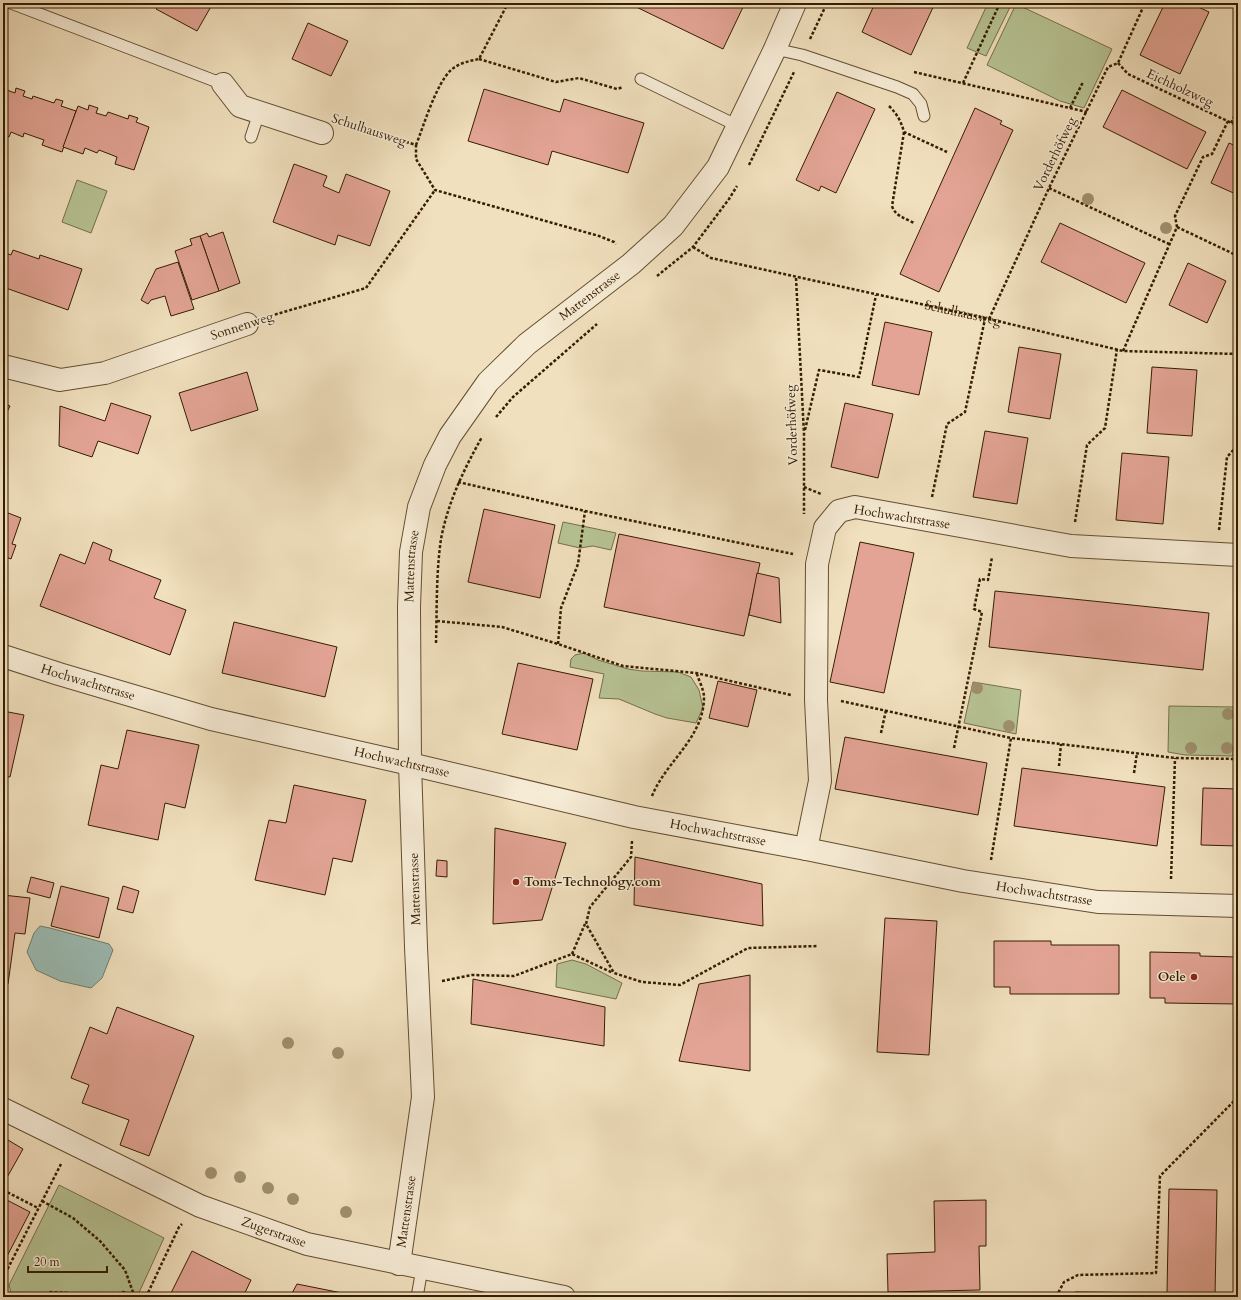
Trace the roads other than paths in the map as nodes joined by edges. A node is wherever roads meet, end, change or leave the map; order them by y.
1 (11, 3) edge
2 (795, 3) edge
3 (774, 49) junction
4 (641, 79) road end
5 (223, 84) joint
6 (259, 113) junction
7 (924, 116) dead end
8 (738, 126) junction
9 (322, 133) dead end
10 (251, 138) dead end
11 (247, 324) road end
12 (3, 366) edge
13 (1238, 555) edge
14 (3, 656) edge
15 (410, 764) junction
16 (806, 849) junction
17 (1238, 906) edge
18 (3, 1109) edge
19 (399, 1264) junction
20 (422, 1269) junction
21 (416, 1297) edge
22 (564, 1297) edge

1 - 5 lane
2 - 3 street, Mattenstrasse
3 - 7 lane
3 - 8 street, Mattenstrasse
4 - 8 lane
5 - 6 street, Schulhausweg
6 - 9 street, Schulhausweg
6 - 10 lane
8 - 15 street, Mattenstrasse
11 - 12 street, Sonnenweg
13 - 16 street, Hochwachtstrasse
14 - 15 street, Hochwachtstrasse
15 - 16 street, Hochwachtstrasse
15 - 19 street, Mattenstrasse
16 - 17 street, Hochwachtstrasse
18 - 19 street, Zugerstrasse
19 - 20 street, Zugerstrasse
20 - 21 lane
20 - 22 street, Zugerstrasse

